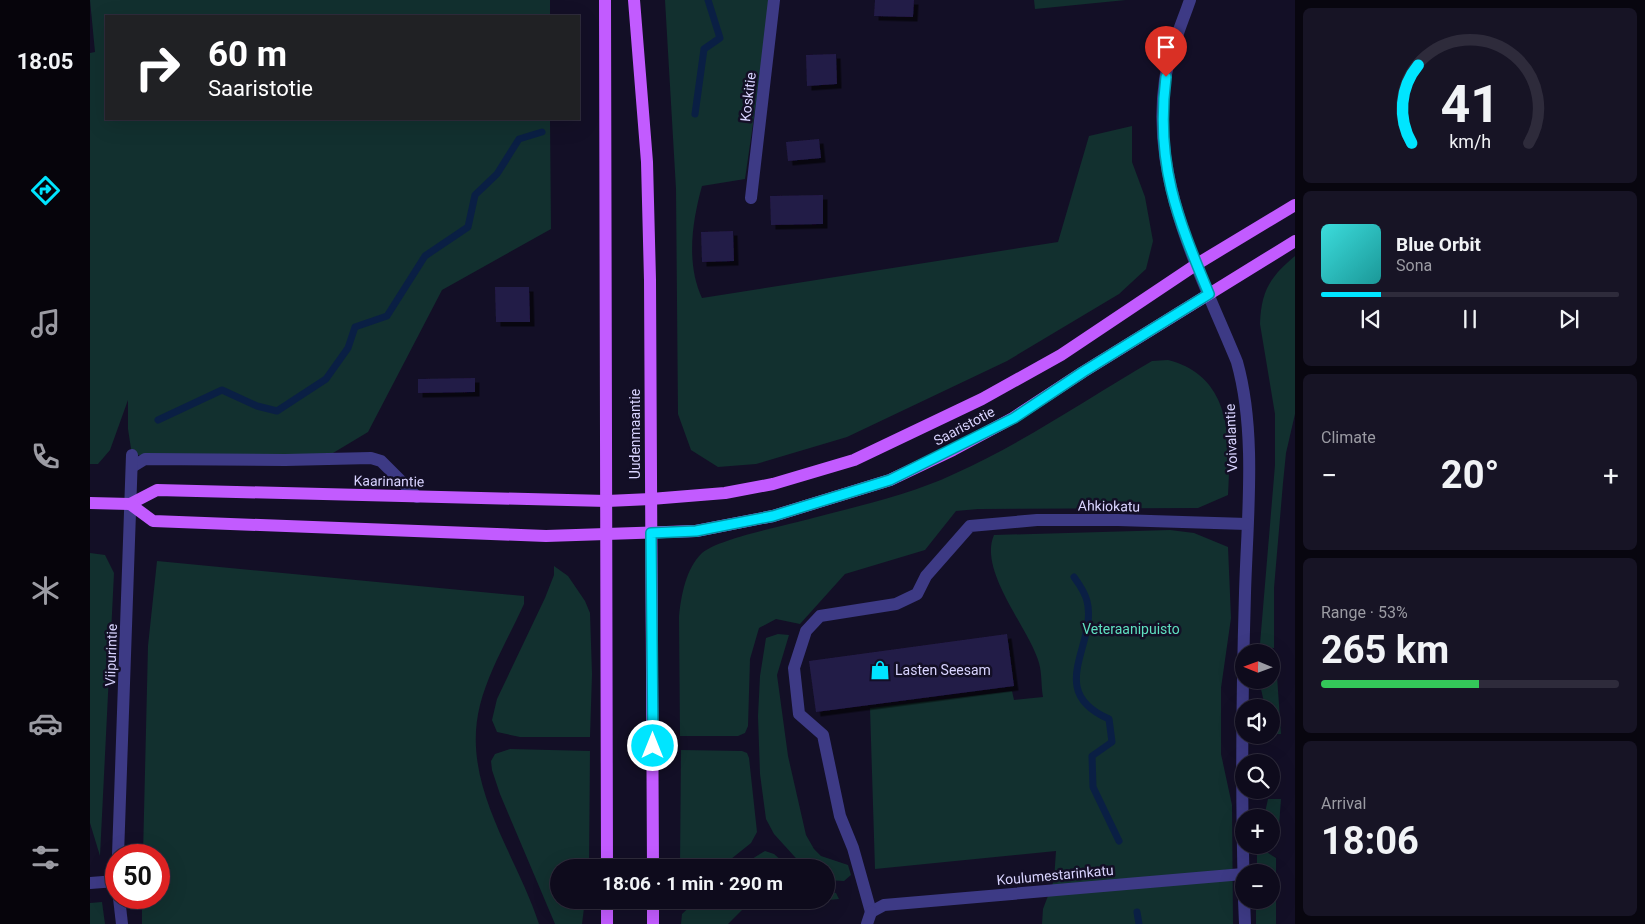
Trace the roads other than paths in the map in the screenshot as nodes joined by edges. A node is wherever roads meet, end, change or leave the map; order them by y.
1 (605, 0) edge
2 (634, 0) edge
3 (774, 0) edge
4 (1190, 0) edge
5 (751, 198) dead end
6 (1295, 205) edge
7 (1295, 241) edge
8 (1197, 264) junction
9 (1209, 294) junction
10 (417, 497) junction
11 (651, 500) junction
12 (607, 501) junction
13 (90, 502) edge
14 (130, 504) junction
15 (1247, 524) junction
16 (651, 533) junction
17 (608, 534) junction
18 (118, 844) edge
19 (607, 859) edge
20 (653, 859) edge
21 (1243, 864) edge
22 (1235, 875) edge
23 (105, 882) edge
24 (90, 883) edge
25 (120, 909) edge
26 (607, 909) edge
27 (653, 909) edge
28 (1244, 909) edge
29 (869, 918) edge
30 (122, 924) edge
31 (607, 924) edge
32 (653, 924) edge
33 (1245, 924) edge

1 - 12 main road, Uudenmaantie
2 - 11 main road, Uudenmaantie
3 - 5 street, Koskitie
4 - 8 street, Voivalantie
6 - 8 main road, Saaristotie
7 - 9 main road, Saaristotie
8 - 9 street, Voivalantie
8 - 11 main road, Saaristotie
9 - 15 street, Voivalantie
9 - 16 main road, Saaristotie
10 - 12 main road, Kaarinantie
10 - 14 main road, Kaarinantie
10 - 14 street, Viipurintie
11 - 12 main road, Kaarinantie
11 - 16 main road, Uudenmaantie
12 - 17 main road, Uudenmaantie
13 - 14 main road
14 - 17 main road
14 - 18 street, Viipurintie
15 - 21 street, Voivalantie
15 - 29 street, Ahkiokatu
16 - 17 main road, Saaristotie
16 - 20 main road, Uudenmaantie
17 - 19 main road, Uudenmaantie
22 - 29 street, Koulumestarinkatu
23 - 24 street
25 - 30 street
26 - 31 main road
27 - 32 main road
28 - 33 street

